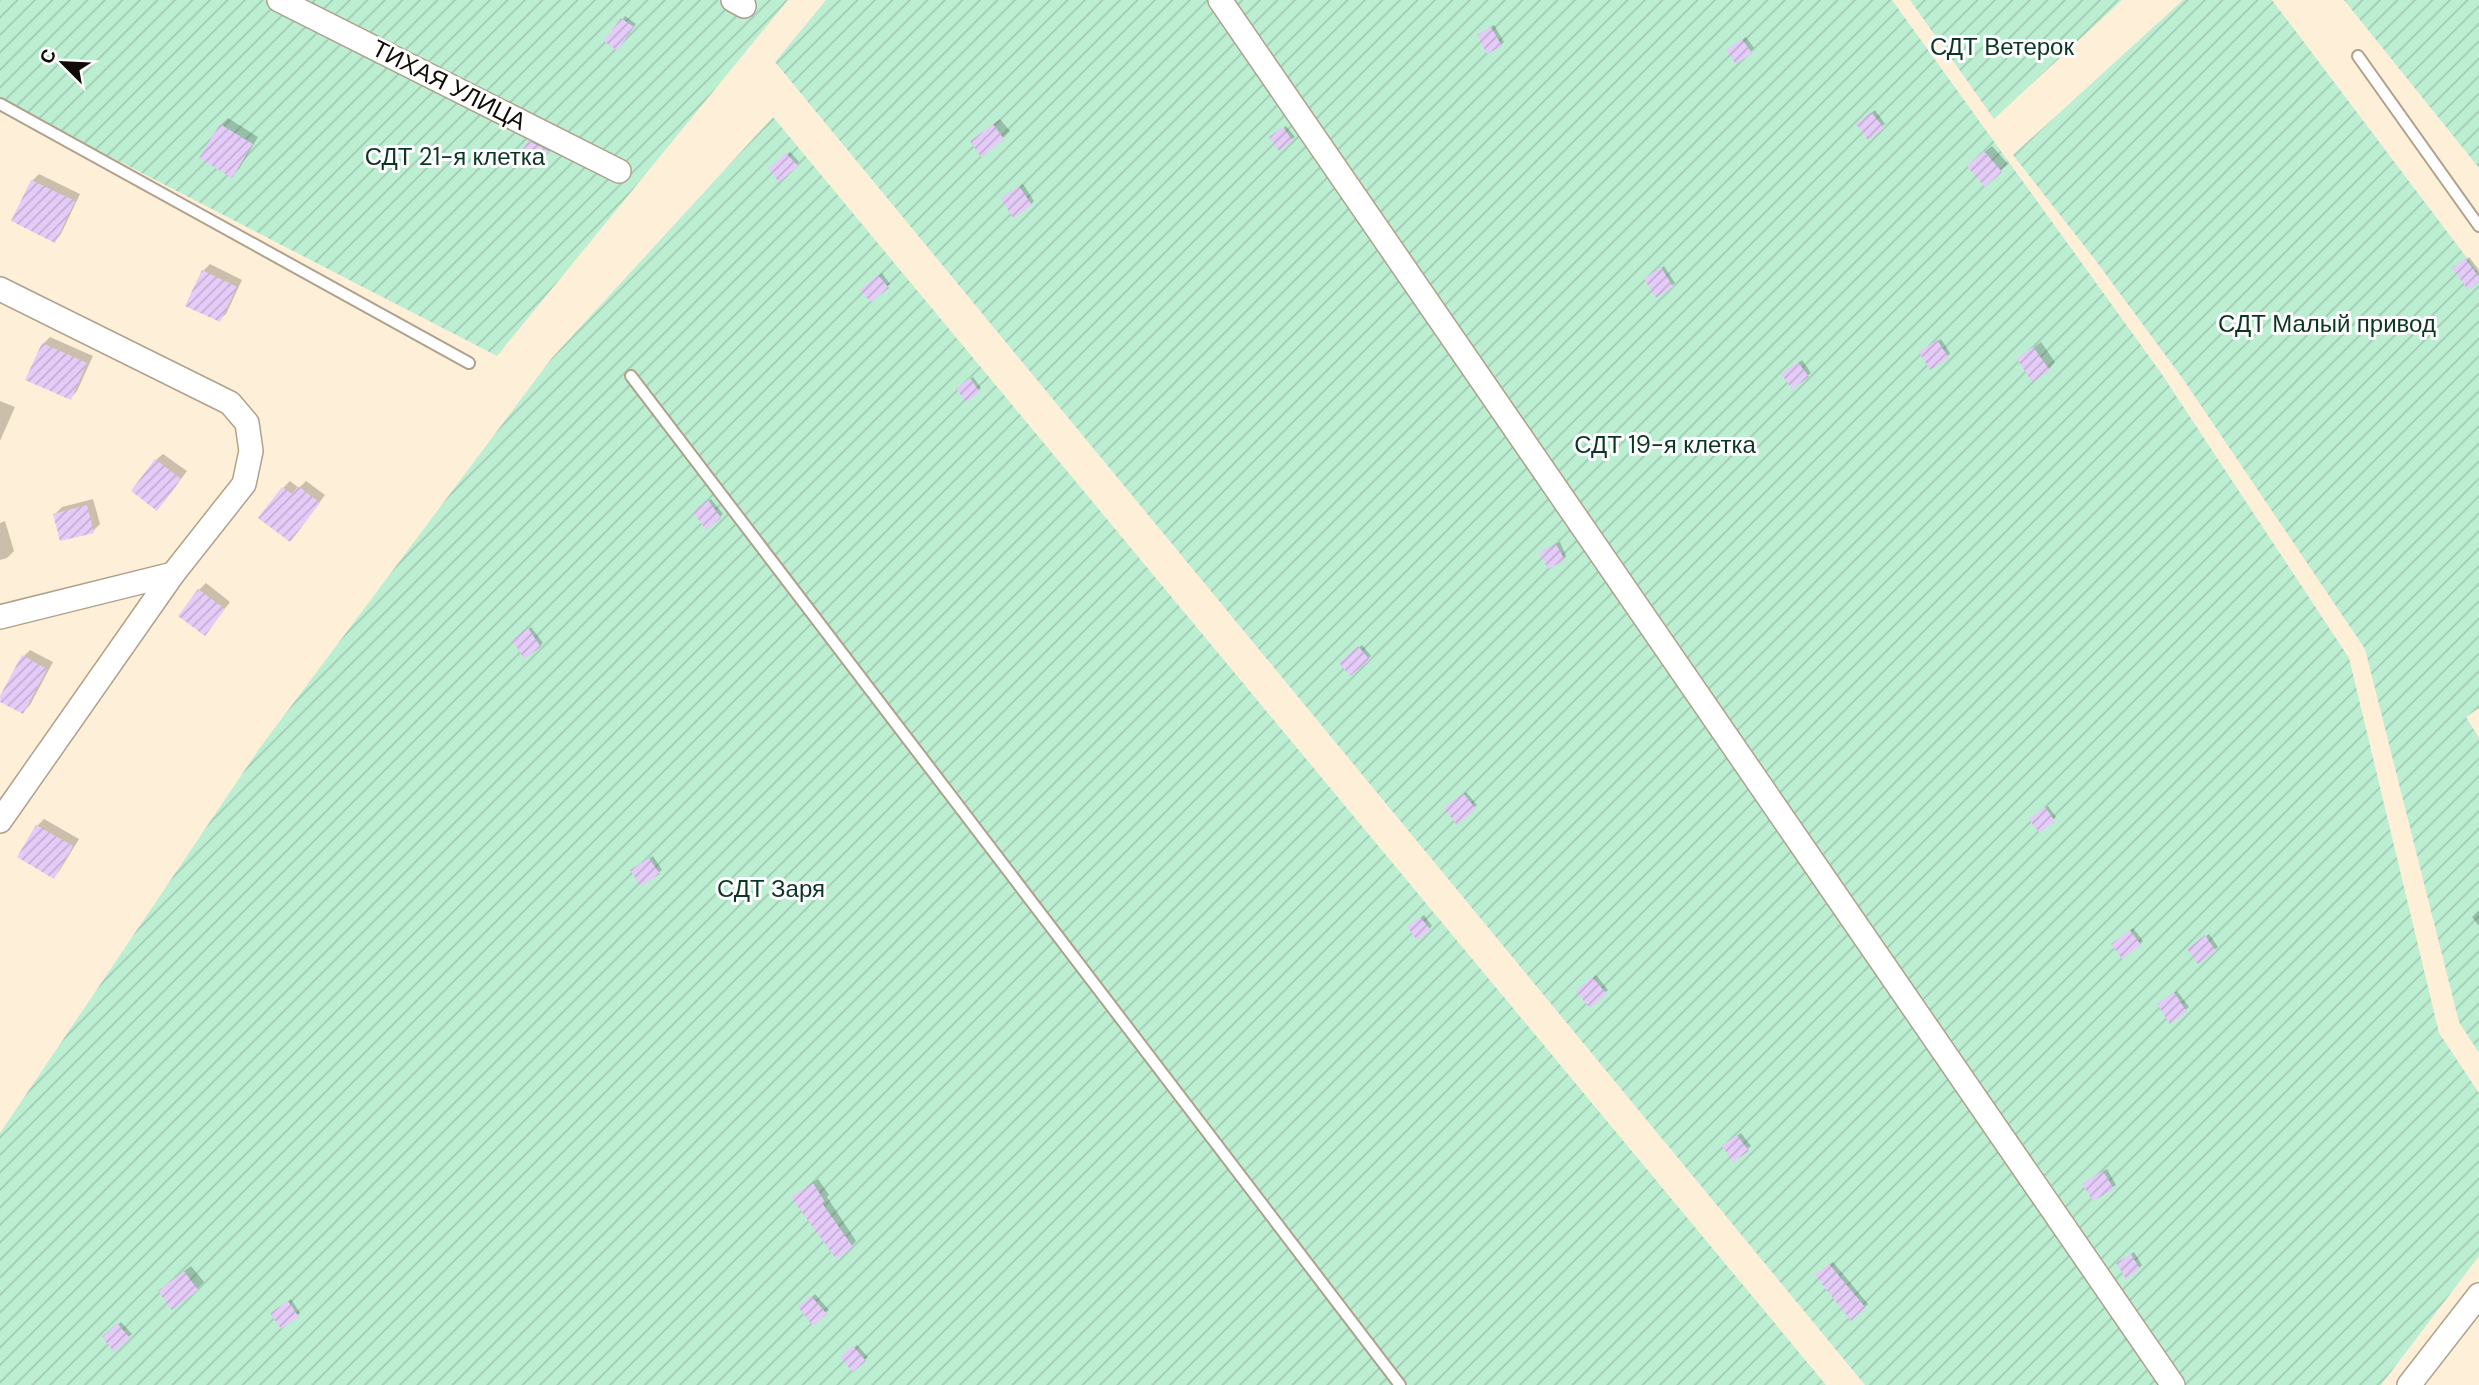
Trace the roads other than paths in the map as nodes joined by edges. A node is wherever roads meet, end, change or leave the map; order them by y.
1 (279, 0) edge
2 (1220, 0) edge
3 (2358, 56) dead end
4 (0, 104) edge
5 (619, 170) dead end
6 (2479, 226) edge
7 (0, 289) edge
8 (469, 363) dead end
9 (631, 376) dead end
10 (173, 574) junction
11 (0, 617) edge
12 (0, 821) edge
13 (2479, 1295) edge
14 (1400, 1385) edge
15 (2173, 1385) edge
16 (2409, 1385) edge

1 - 5 street, ТИХАЯ УЛИЦА
2 - 15 street
3 - 6 lane
4 - 8 lane
7 - 10 street
9 - 14 lane
10 - 11 street
10 - 12 street
13 - 16 street

